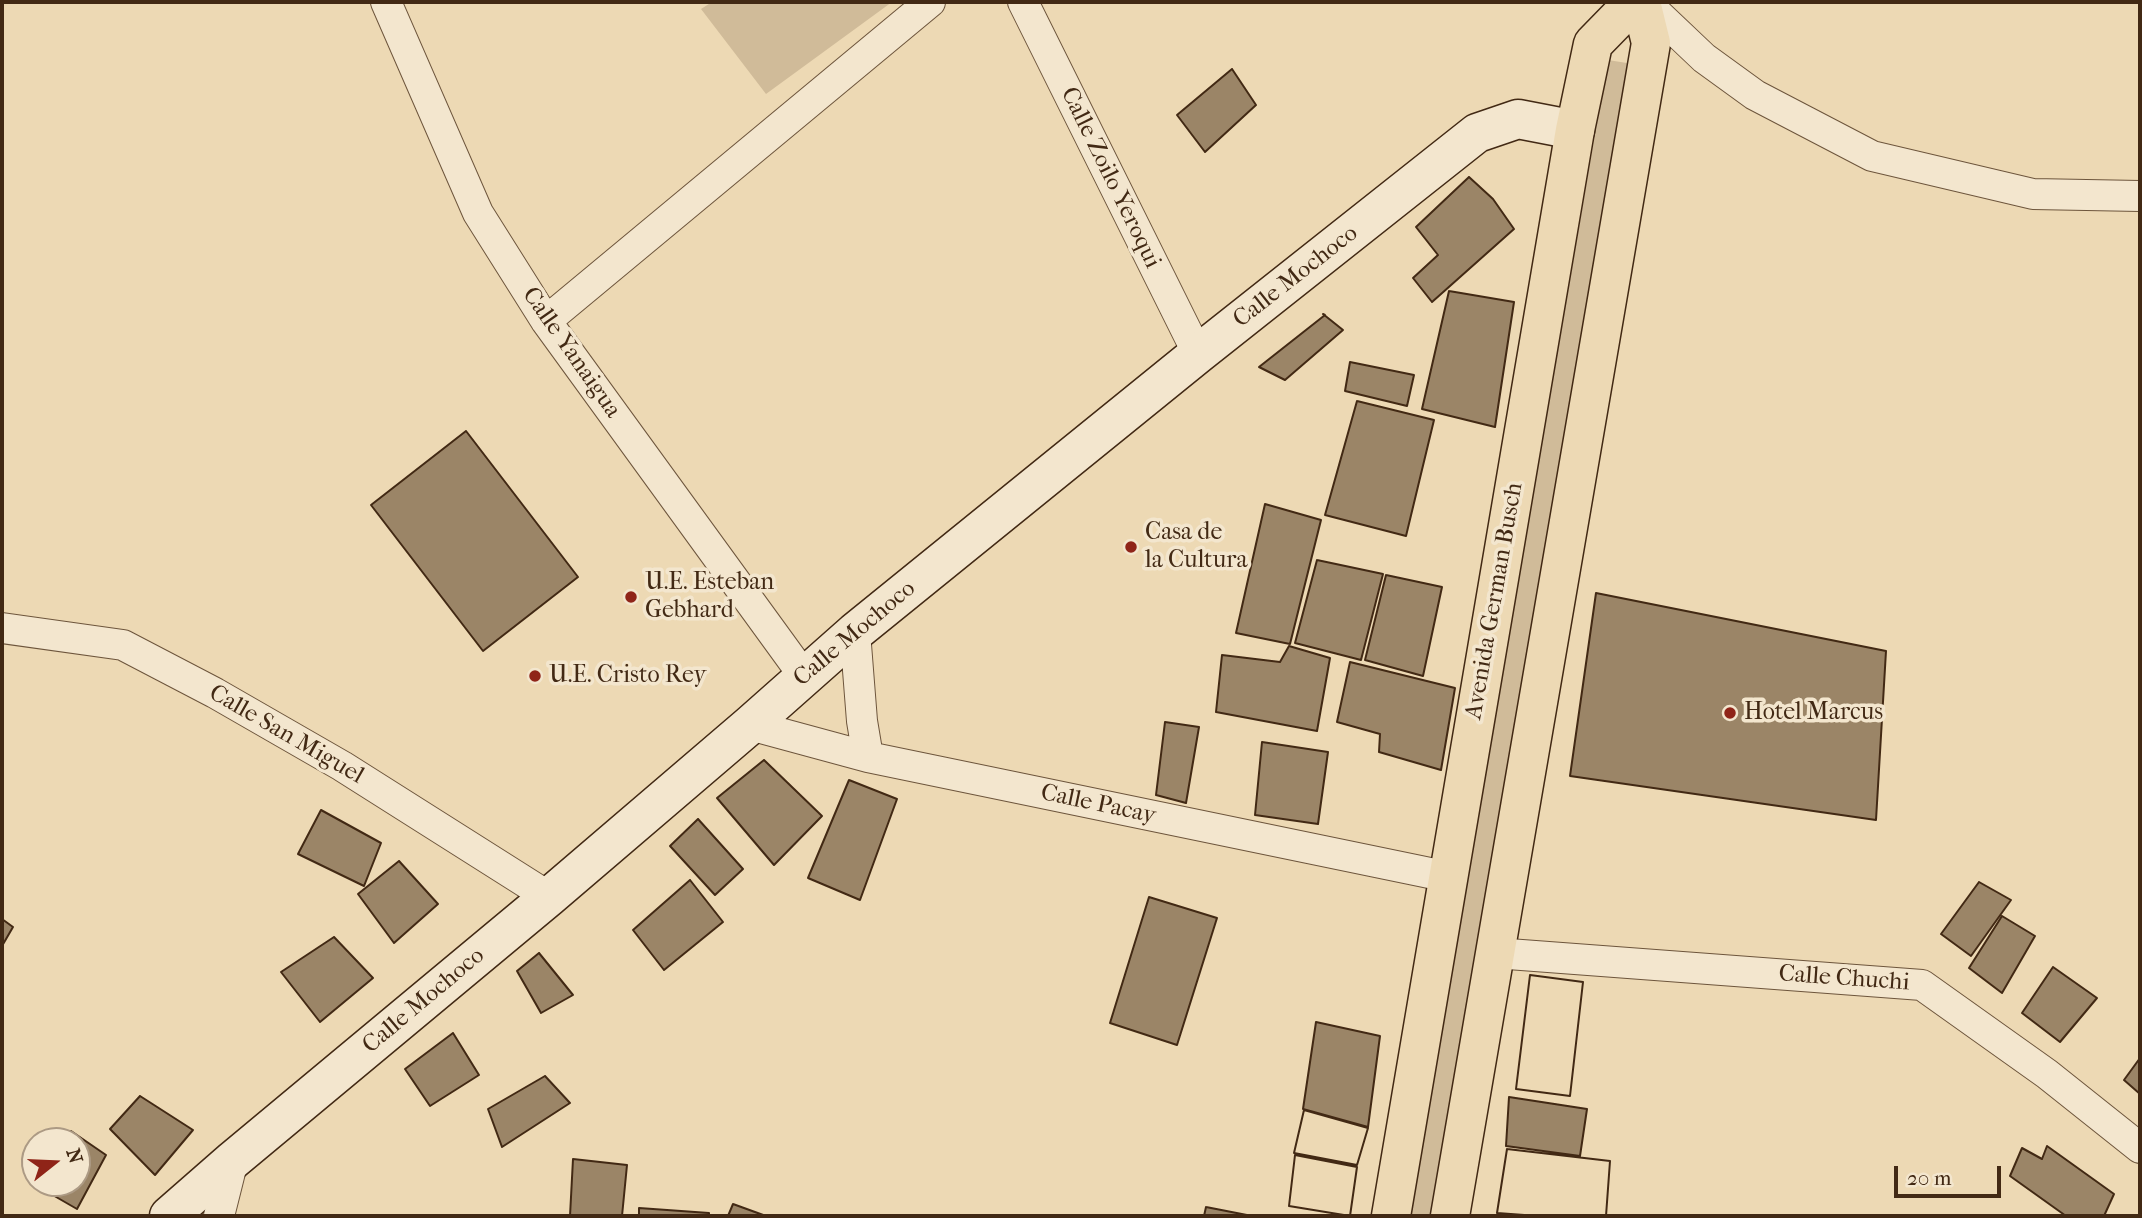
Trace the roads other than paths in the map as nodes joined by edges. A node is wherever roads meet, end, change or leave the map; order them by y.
1 (386, 2) edge
2 (930, 2) edge
3 (1023, 2) edge
4 (1634, 2) edge
5 (1643, 2) edge
6 (1576, 130) junction
7 (2140, 195) edge
8 (546, 321) junction
9 (1198, 354) junction
10 (2, 628) edge
11 (855, 632) junction
12 (804, 676) junction
13 (750, 725) junction
14 (868, 757) junction
15 (1448, 877) junction
16 (549, 897) junction
17 (1495, 953) junction
18 (2140, 1148) edge
19 (233, 1160) junction
20 (169, 1216) edge
21 (219, 1216) edge
22 (1391, 1216) edge
23 (1450, 1216) edge

1 - 8 street, Calle Yanaigua
2 - 8 street
3 - 9 street, Calle Zoilo Yeroqui
4 - 6 main road, Avenida German Busch
5 - 7 street
5 - 17 main road
6 - 9 street, Calle Mochoco
6 - 15 main road, Avenida German Busch
8 - 12 street, Calle Yanaigua
9 - 11 street, Calle Mochoco
10 - 16 street, Calle San Miguel
11 - 12 street, Calle Mochoco
11 - 14 street
12 - 13 street, Calle Mochoco
13 - 14 street, Calle Pacay
13 - 16 street, Calle Mochoco
14 - 15 street, Calle Pacay
15 - 22 main road, Avenida German Busch
16 - 19 street, Calle Mochoco
17 - 18 street, Calle Chuchi
17 - 23 main road
19 - 20 street, Calle Mochoco
19 - 21 street

